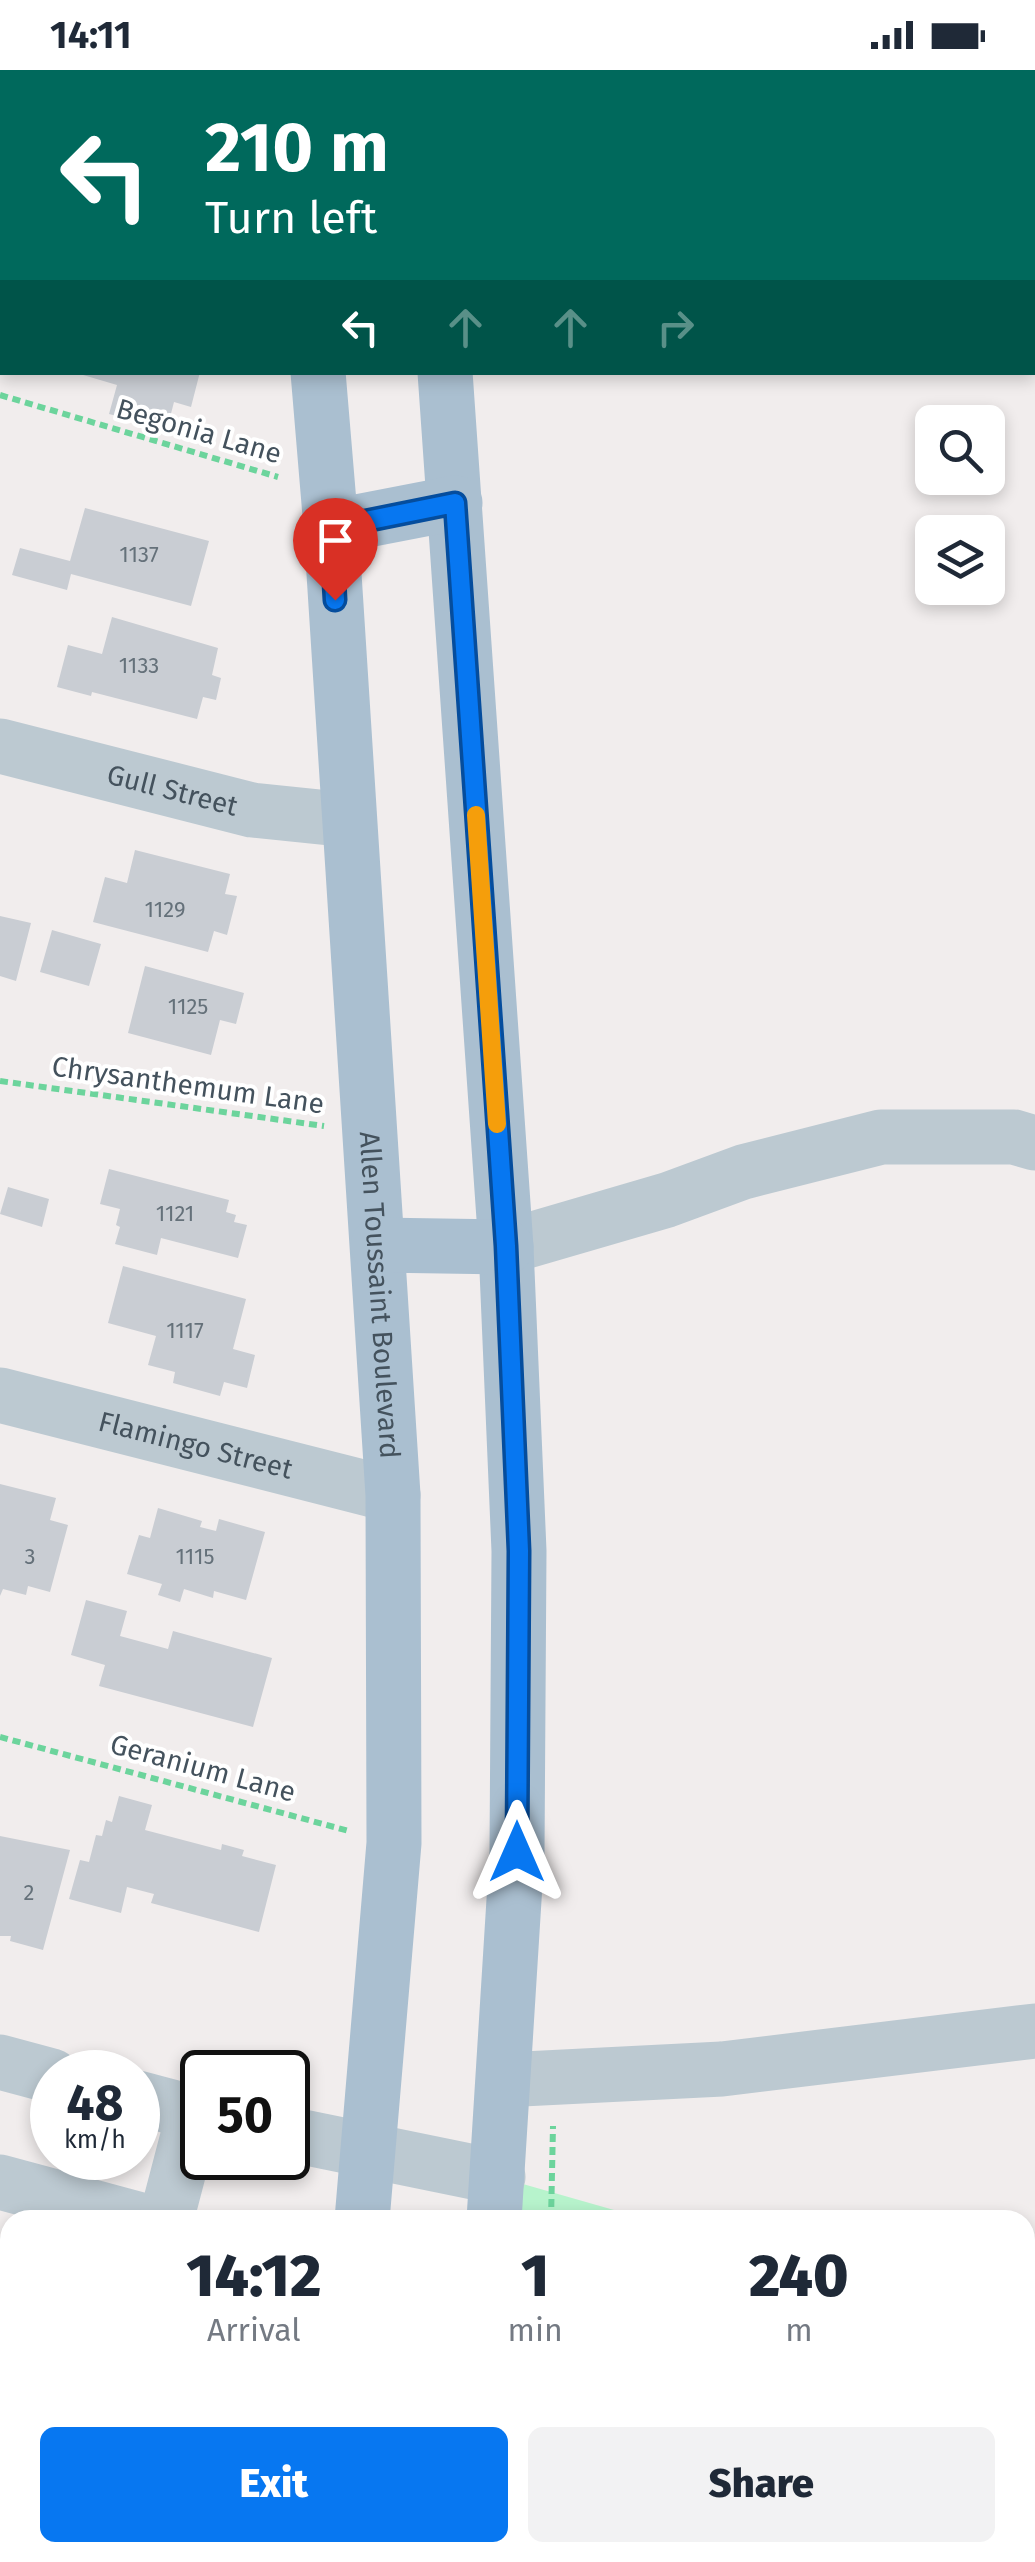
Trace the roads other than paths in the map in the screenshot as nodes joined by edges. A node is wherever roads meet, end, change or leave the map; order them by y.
1 (318, 375) edge
2 (445, 375) edge
3 (455, 503) junction
4 (329, 510) junction
5 (0, 746) edge
6 (349, 820) junction
7 (1035, 1142) edge
8 (378, 1245) junction
9 (506, 1246) junction
10 (0, 1395) edge
11 (393, 1495) junction
12 (1035, 2031) edge
13 (0, 2062) edge
14 (30, 2070) edge
15 (504, 2080) junction
16 (310, 2139) edge
17 (370, 2151) junction
18 (180, 2174) edge
19 (0, 2182) edge
20 (496, 2198) edge
21 (104, 2210) edge
22 (169, 2210) edge
23 (363, 2210) edge

1 - 4 main road, Allen Toussaint Boulevard
2 - 3 main road
3 - 4 main road
3 - 9 main road
4 - 6 main road, Allen Toussaint Boulevard
5 - 6 street, Gull Street
6 - 8 main road, Allen Toussaint Boulevard
7 - 9 street
8 - 9 main road
8 - 11 main road, Allen Toussaint Boulevard
9 - 15 main road
10 - 11 street, Flamingo Street
11 - 17 main road, Allen Toussaint Boulevard
12 - 15 street
13 - 14 street
15 - 20 main road
16 - 17 street
17 - 20 street
17 - 23 main road, Allen Toussaint Boulevard
18 - 22 street
19 - 21 street

